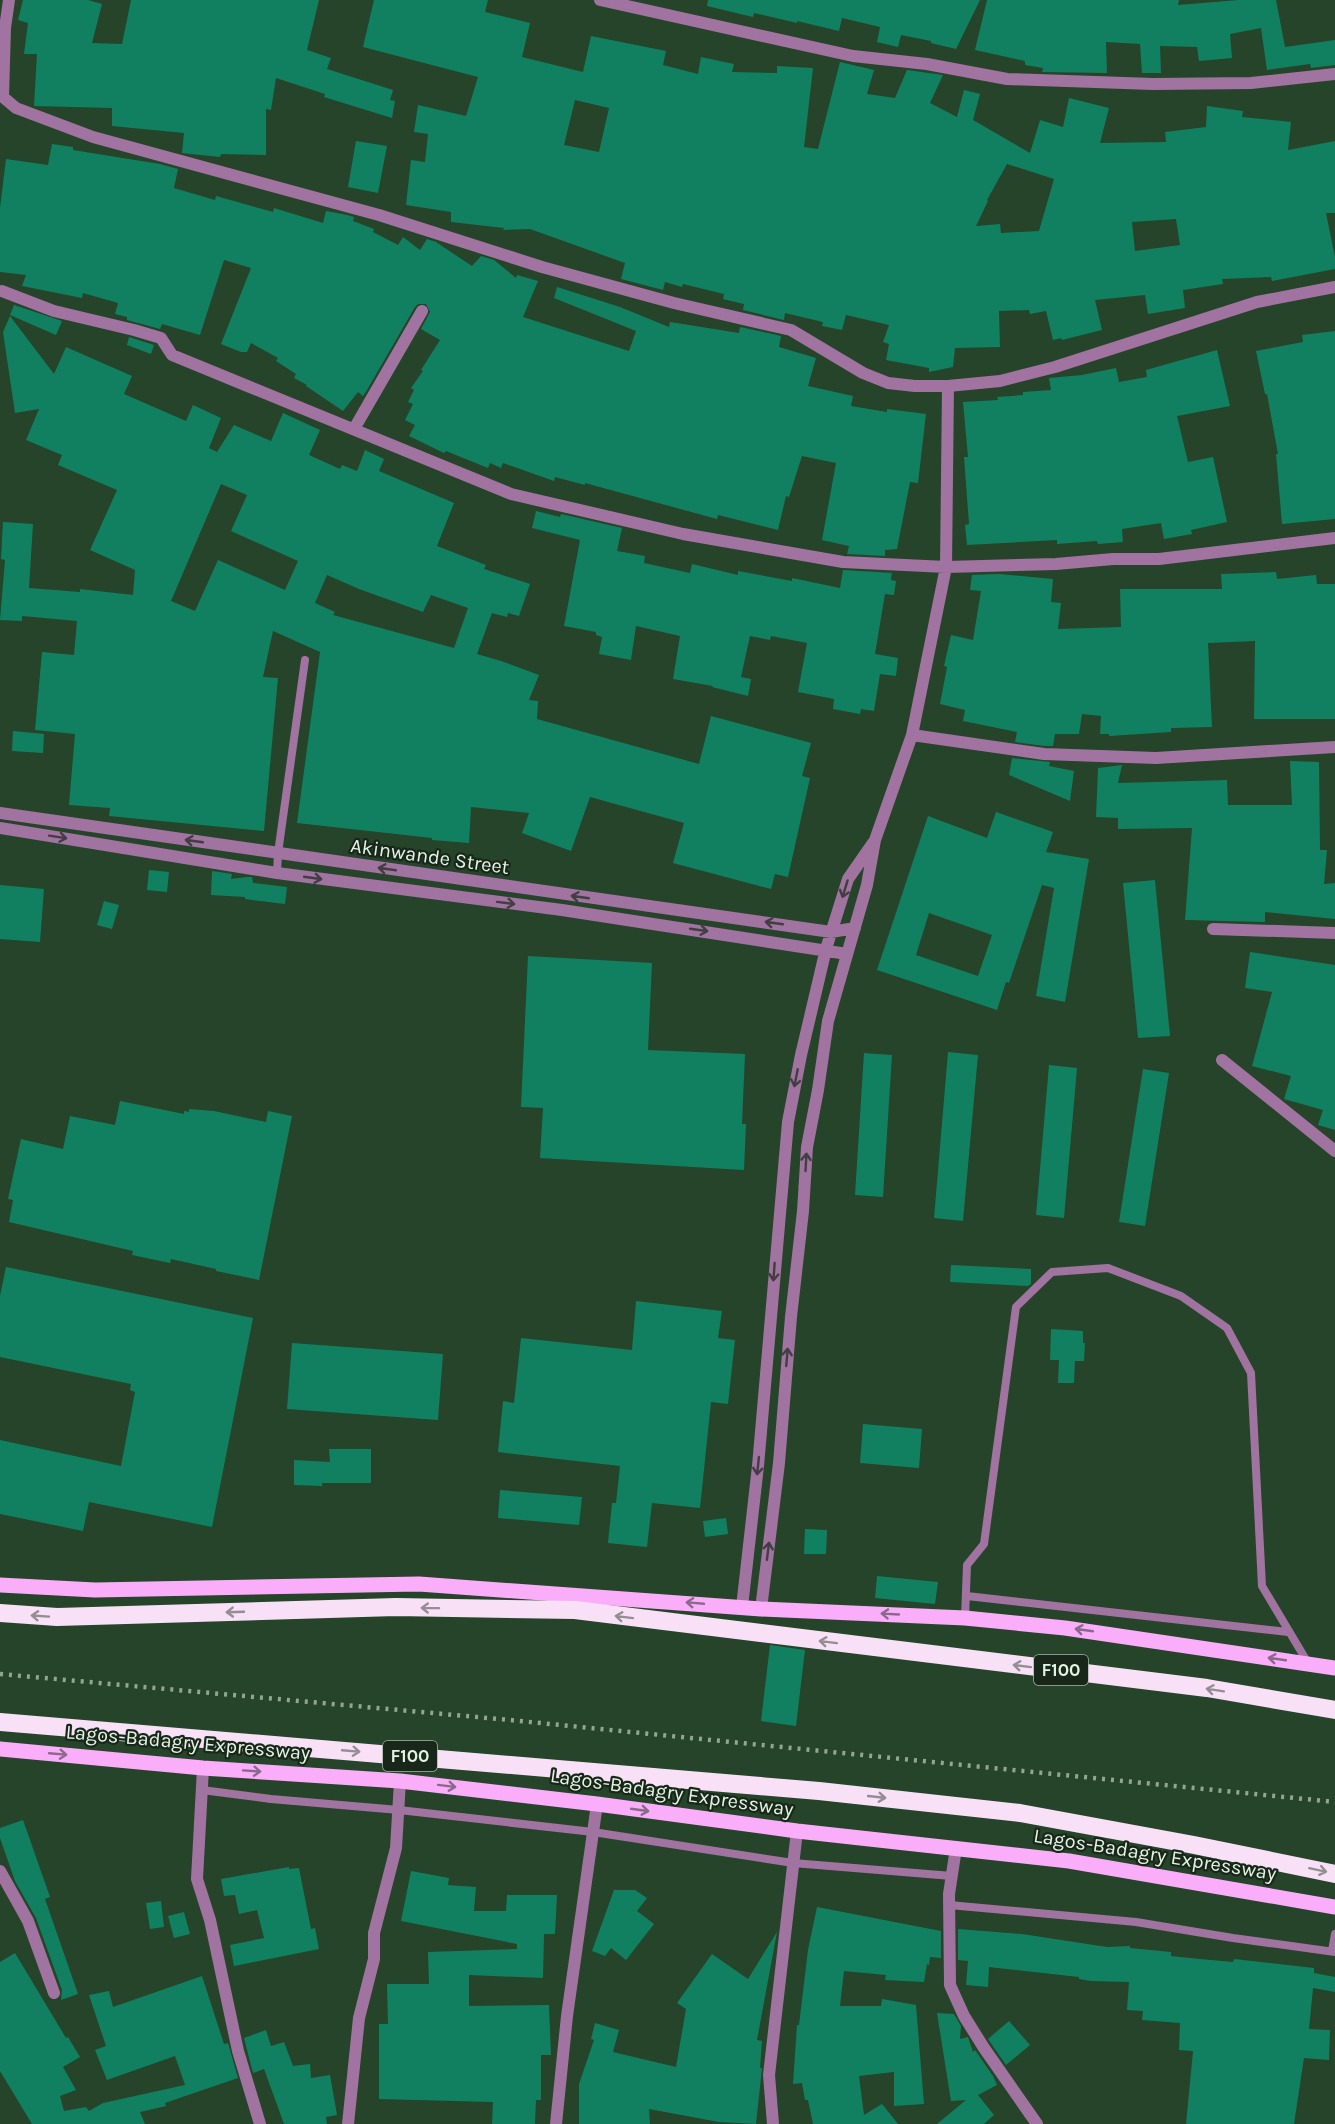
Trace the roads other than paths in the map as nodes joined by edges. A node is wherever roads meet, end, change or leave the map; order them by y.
1 (9, 0) edge
2 (600, 0) edge
3 (1335, 74) edge
4 (1, 98) edge
5 (1335, 288) edge
6 (2, 291) dead end
7 (422, 312) dead end
8 (948, 386) junction
9 (354, 429) junction
10 (1335, 538) edge
11 (946, 567) junction
12 (305, 660) dead end
13 (912, 735) junction
14 (1335, 747) edge
15 (0, 813) edge
16 (0, 828) edge
17 (875, 840) junction
18 (278, 853) junction
19 (277, 873) junction
20 (855, 928) junction
21 (1213, 929) dead end
22 (831, 932) junction
23 (1335, 933) edge
24 (826, 949) junction
25 (847, 954) junction
26 (1222, 1060) dead end
27 (1335, 1150) edge
28 (0, 1585) edge
29 (967, 1596) junction
30 (742, 1607) junction
31 (761, 1609) junction
32 (0, 1613) edge
33 (964, 1618) junction
34 (1288, 1632) junction
35 (1308, 1663) junction
36 (1335, 1668) edge
37 (1335, 1710) edge
38 (0, 1722) edge
39 (0, 1749) edge
40 (203, 1768) junction
41 (400, 1780) junction
42 (202, 1790) junction
43 (597, 1804) junction
44 (399, 1810) junction
45 (797, 1831) junction
46 (592, 1832) junction
47 (956, 1848) junction
48 (793, 1863) junction
49 (0, 1871) edge
50 (1335, 1874) edge
51 (952, 1875) junction
52 (949, 1905) junction
53 (1335, 1907) edge
54 (1335, 1934) edge
55 (1333, 1952) edge
56 (54, 1993) dead end
57 (260, 2124) edge
58 (348, 2124) edge
59 (556, 2124) edge
60 (773, 2124) edge
61 (1037, 2124) edge

1 - 4 street
2 - 3 street
4 - 8 street
5 - 8 street
6 - 9 street
7 - 9 street
8 - 11 street
9 - 11 street
10 - 11 street
11 - 13 street
12 - 18 lane
13 - 14 street
13 - 17 street
18 -> 15 street, Akinwande Street
16 -> 19 street, Akinwande Street
17 - 20 street
17 -> 22 street
18 - 19 lane
22 -> 18 street, Akinwande Street
19 -> 24 street, Akinwande Street
20 - 22 street, Akinwande Street
20 - 25 street
21 - 23 street
22 - 24 street
24 - 25 street, Akinwande Street
24 -> 30 street
31 -> 25 street
26 - 27 street
30 -> 28 main road
29 - 33 lane
29 - 34 lane
29 - 34 lane
30 - 31 main road
33 -> 31 main road
37 -> 32 highway, F100
35 -> 33 main road
34 - 35 lane
35 - 36 main road
38 -> 50 highway, Lagos-Badagry Expressway / F100
39 -> 40 main road, Lagos-Badagry Expressway
40 -> 41 main road, Lagos-Badagry Expressway
40 - 42 street
41 -> 43 main road, Lagos-Badagry Expressway
41 - 44 street
42 - 44 lane
42 - 57 street
43 -> 45 main road, Lagos-Badagry Expressway
43 - 46 street
44 - 46 lane
44 - 58 street
45 - 47 main road, Lagos-Badagry Expressway
45 - 48 street
46 - 48 lane
46 - 59 street
47 - 51 street
47 - 53 main road, Lagos-Badagry Expressway
48 - 51 lane
48 - 60 street
49 - 56 street
51 - 52 street
52 - 55 lane
52 - 61 street
54 - 55 lane

